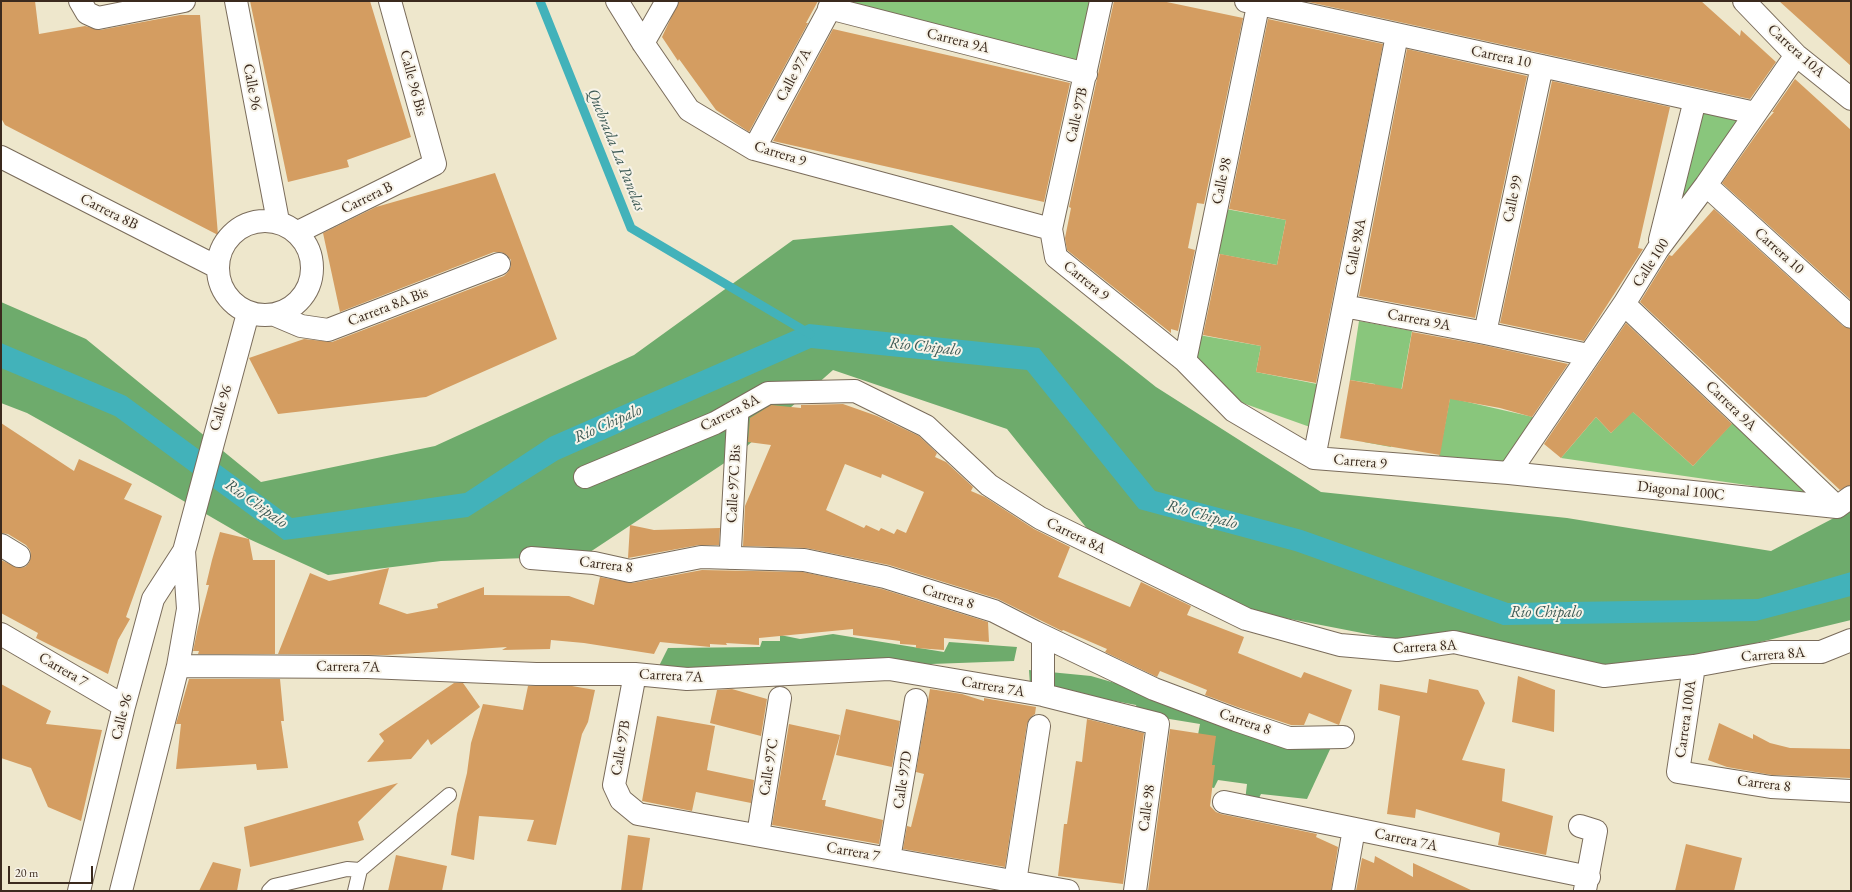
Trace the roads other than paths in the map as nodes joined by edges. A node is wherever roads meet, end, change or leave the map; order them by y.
1 (80, 1) edge
2 (184, 1) edge
3 (236, 1) edge
4 (390, 1) edge
5 (617, 1) edge
6 (667, 1) edge
7 (1101, 1) edge
8 (1744, 1) edge
9 (1255, 2) edge
10 (831, 5) edge
11 (1397, 36) junction
12 (643, 43) junction
13 (1796, 55) junction
14 (1542, 66) junction
15 (1086, 74) junction
16 (1847, 90) edge
17 (1695, 100) junction
18 (1756, 113) junction
19 (754, 149) junction
20 (1, 158) edge
21 (436, 164) joint
22 (1706, 185) junction
23 (278, 221) junction
24 (1051, 229) junction
25 (298, 232) junction
26 (1658, 249) junction
27 (499, 264) dead end
28 (217, 267) junction
29 (1624, 304) junction
30 (1344, 306) junction
31 (248, 313) junction
32 (275, 315) junction
33 (1851, 317) edge
34 (1485, 333) junction
35 (1588, 355) junction
36 (1185, 361) junction
37 (738, 410) junction
38 (1314, 458) junction
39 (1509, 473) junction
40 (585, 477) dead end
41 (1844, 502) edge
42 (1, 544) edge
43 (184, 551) junction
44 (19, 556) dead end
45 (531, 558) dead end
46 (730, 558) junction
47 (1, 634) edge
48 (1043, 636) junction
49 (1851, 640) edge
50 (178, 666) junction
51 (1694, 666) junction
52 (635, 674) junction
53 (1043, 695) junction
54 (780, 698) dead end
55 (916, 700) dead end
56 (124, 706) junction
57 (1158, 724) joint
58 (1039, 726) dead end
59 (1343, 738) dead end
60 (1678, 772) joint
61 (1851, 791) edge
62 (449, 795) dead end
63 (1224, 802) dead end
64 (638, 814) joint
65 (1580, 826) dead end
66 (1354, 829) junction
67 (758, 835) junction
68 (889, 859) junction
69 (360, 870) junction
70 (1015, 882) junction
71 (1587, 884) edge
72 (79, 891) edge
73 (121, 891) edge
74 (269, 891) edge
75 (355, 891) edge
76 (1068, 891) edge
77 (1135, 891) edge
78 (1343, 891) edge

1 - 2 street
3 - 23 street, Calle 96
4 - 21 street, Calle 96 Bis
5 - 12 street, Carrera 9
6 - 12 street
7 - 15 street, Calle 97B
8 - 13 street, Carrera 10A
9 - 11 street, Carrera 10
9 - 36 street, Calle 98
10 - 15 street, Carrera 9A
10 - 19 street, Calle 97A
11 - 14 street, Carrera 10
11 - 30 street, Calle 98A
12 - 19 street, Carrera 9
13 - 16 street, Carrera 10A
13 - 18 street, Calle 100
14 - 17 street, Carrera 10
14 - 34 street, Calle 99
15 - 24 street, Calle 97B
17 - 18 street, Carrera 10
17 - 26 street
18 - 22 street, Calle 100
19 - 24 street, Carrera 9
20 - 28 street, Carrera 8B
21 - 25 street, Carrera B
22 - 26 street, Calle 100
22 - 33 street, Carrera 10
23 - 25 street
23 - 28 street
24 - 36 street, Carrera 9
25 - 32 street
26 - 29 street, Calle 100
27 - 32 street, Carrera 8A Bis
28 - 31 street
29 - 35 street, Calle 100
29 - 41 street, Carrera 9A
30 - 34 street, Carrera 9A
30 - 38 street, Calle 98A
31 - 32 street
31 - 43 street, Calle 96
34 - 35 street, Carrera 9A
35 - 39 street, Calle 100
36 - 38 street, Carrera 9
37 - 40 street, Carrera 8A
37 - 46 street, Calle 97C Bis
37 - 51 street, Carrera 8A
38 - 39 street, Carrera 9
39 - 41 street, Diagonal 100C
42 - 44 street
43 - 50 street, Calle 96
43 - 56 street, Calle 96
45 - 46 street, Carrera 8
46 - 48 street, Carrera 8
47 - 56 street, Carrera 7
48 - 53 street
48 - 59 street, Carrera 8
49 - 51 street, Carrera 8A
50 - 52 street, Carrera 7A
50 - 73 street, Calle 96
51 - 60 street, Carrera 100A
52 - 53 street, Carrera 7A
52 - 64 street, Calle 97B
53 - 57 street, Carrera 7A
54 - 67 street, Calle 97C
55 - 68 street, Calle 97D
56 - 72 street, Calle 96
57 - 77 street, Calle 98
58 - 70 street
60 - 61 street, Carrera 8
62 - 69 lane
63 - 66 street, Carrera 7A
64 - 67 street, Carrera 7
65 - 71 street
66 - 71 street, Carrera 7A
66 - 78 street
67 - 68 street, Carrera 7
68 - 70 street, Carrera 7
69 - 74 lane
69 - 75 lane
70 - 76 street, Carrera 7

